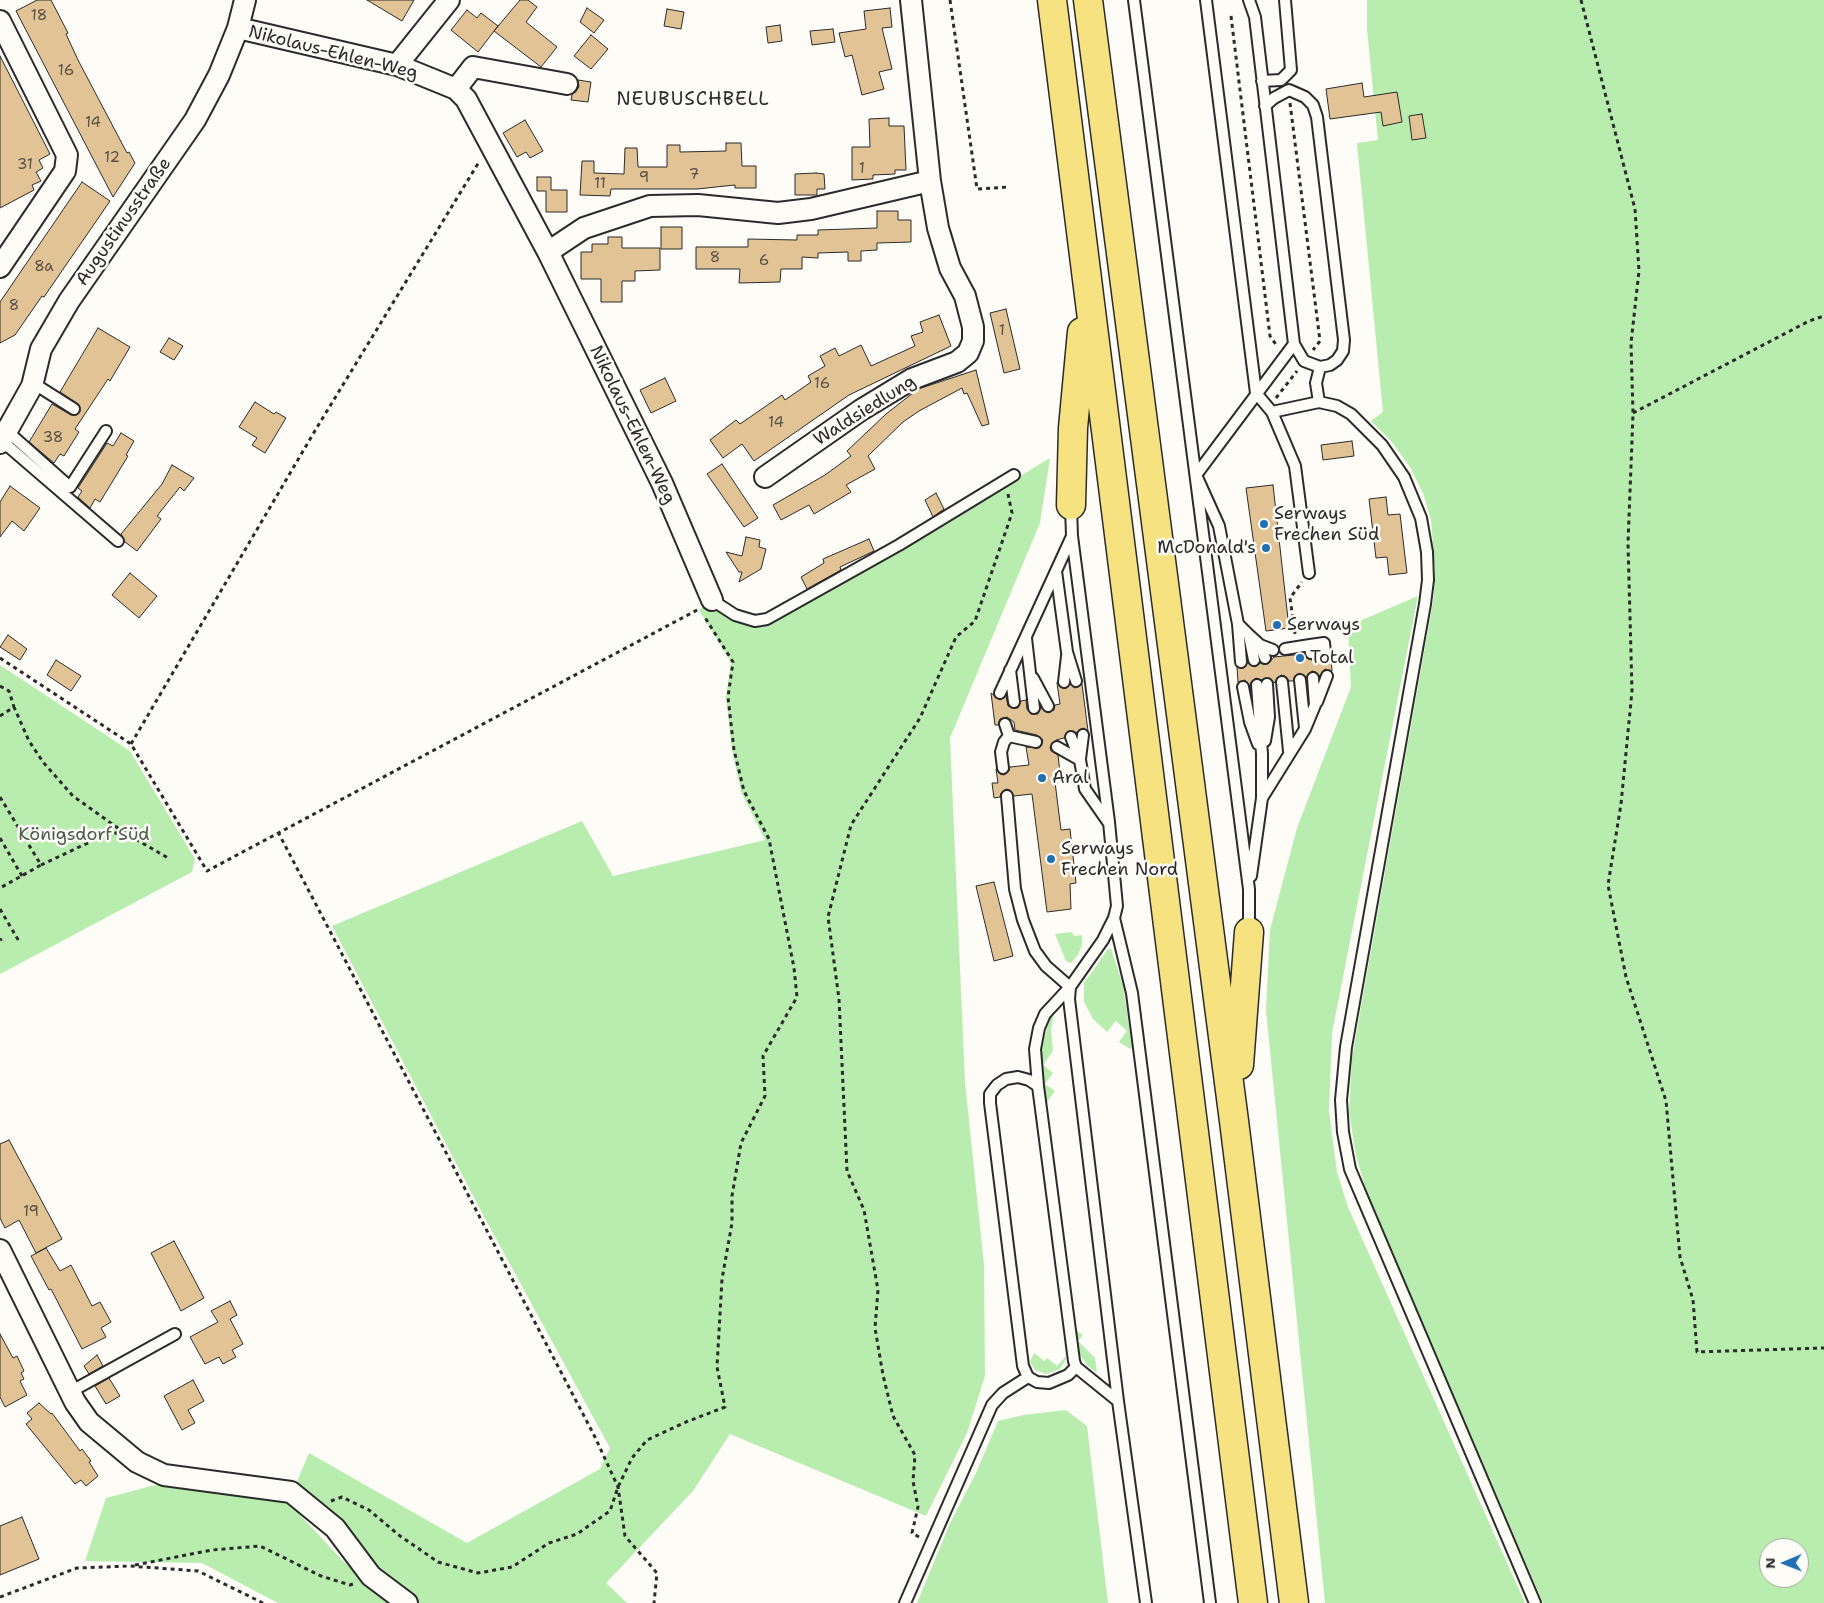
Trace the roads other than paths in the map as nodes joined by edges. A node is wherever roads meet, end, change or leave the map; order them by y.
1 (245, 0) edge
2 (449, 0) edge
3 (911, 0) edge
4 (1052, 0) edge
5 (1088, 0) edge
6 (1134, 0) edge
7 (1206, 0) edge
8 (1248, 0) edge
9 (1285, 0) edge
10 (0, 20) edge
11 (238, 28) junction
12 (397, 65) junction
13 (1287, 77) junction
14 (1262, 81) junction
15 (567, 84) dead end
16 (456, 90) junction
17 (1289, 90) junction
18 (1265, 106) junction
19 (930, 181) junction
20 (548, 252) junction
21 (1, 265) edge
22 (1087, 281) junction
23 (1294, 344) junction
24 (1320, 368) junction
25 (32, 383) junction
26 (1256, 393) junction
27 (1319, 402) junction
28 (74, 409) dead end
29 (1270, 410) junction
30 (106, 430) dead end
31 (3, 438) edge
32 (1196, 474) junction
33 (1014, 475) dead end
34 (765, 477) dead end
35 (1071, 505) joint
36 (1072, 536) junction
37 (118, 540) dead end
38 (1056, 570) junction
39 (1309, 573) road end
40 (706, 604) joint
41 (1238, 624) junction
42 (1249, 635) junction
43 (1026, 637) junction
44 (1260, 645) junction
45 (1285, 649) dead end
46 (1273, 650) dead end
47 (1067, 652) junction
48 (1324, 652) dead end
49 (1241, 662) dead end
50 (1010, 668) junction
51 (1030, 672) junction
52 (1327, 676) dead end
53 (1313, 678) dead end
54 (1300, 680) dead end
55 (1076, 681) dead end
56 (1064, 682) dead end
57 (1282, 682) dead end
58 (1262, 684) dead end
59 (1243, 687) dead end
60 (1000, 692) dead end
61 (1014, 702) dead end
62 (1048, 706) dead end
63 (1315, 706) junction
64 (1034, 708) dead end
65 (1005, 724) dead end
66 (1305, 729) junction
67 (1083, 735) dead end
68 (1017, 737) junction
69 (1071, 737) dead end
70 (1036, 742) dead end
71 (1057, 747) dead end
72 (1289, 751) junction
73 (1262, 754) junction
74 (1080, 760) junction
75 (1003, 768) dead end
76 (1007, 796) dead end
77 (1262, 798) junction
78 (1109, 822) junction
79 (1249, 889) junction
80 (1114, 918) junction
81 (1249, 932) joint
82 (1070, 987) junction
83 (1038, 1086) junction
84 (1234, 1121) junction
85 (0, 1250) edge
86 (175, 1334) dead end
87 (1076, 1367) junction
88 (1028, 1377) junction
89 (70, 1392) junction
90 (1118, 1401) junction
91 (407, 1603) edge
92 (905, 1603) edge
93 (1146, 1603) edge
94 (1210, 1603) edge
95 (1253, 1603) edge
96 (1294, 1603) edge
97 (1535, 1603) edge

1 - 11 street, Augustinusstraße
2 - 12 street
3 - 19 street
4 - 22 highway
5 - 84 highway
6 - 32 lane
7 - 26 lane
8 - 14 lane
9 - 13 lane
10 - 21 street
11 - 12 street, Nikolaus-Ehlen-Weg
11 - 25 street, Augustinusstraße
12 - 16 street, Nikolaus-Ehlen-Weg
13 - 14 lane
13 - 17 lane
14 - 18 lane
15 - 16 street
16 - 20 street, Nikolaus-Ehlen-Weg
17 - 18 lane
17 - 24 lane
18 - 23 lane
19 - 20 street
19 - 34 street, Waldsiedlung
20 - 40 street, Nikolaus-Ehlen-Weg
22 - 35 highway
22 - 95 highway
23 - 24 lane
23 - 26 lane
24 - 27 lane
25 - 28 lane
25 - 31 street, Augustinusstraße
26 - 29 lane
26 - 32 lane
27 - 29 lane
27 - 97 lane
29 - 39 lane
30 - 31 lane
31 - 37 lane
32 - 41 lane
32 - 79 lane
33 - 40 lane
35 - 36 lane
36 - 38 lane
36 - 78 lane
38 - 43 lane
38 - 47 lane
41 - 42 lane
41 - 49 lane
42 - 44 lane
42 - 44 lane
43 - 50 lane
43 - 51 lane
44 - 46 lane
45 - 48 lane
47 - 55 lane
47 - 56 lane
50 - 60 lane
50 - 61 lane
51 - 62 lane
51 - 64 lane
52 - 63 lane
53 - 63 lane
54 - 66 lane
57 - 72 lane
58 - 73 lane
59 - 73 lane
63 - 66 lane
65 - 68 lane
66 - 72 lane
67 - 74 lane
68 - 70 lane
68 - 75 lane
69 - 74 lane
71 - 74 lane
72 - 77 lane
73 - 77 lane
74 - 78 lane
76 - 82 lane
77 - 79 lane
78 - 80 lane
79 - 81 lane
80 - 82 lane
80 - 94 lane
81 - 84 highway
82 - 83 lane
82 - 90 lane
83 - 87 lane
83 - 88 lane
84 - 96 highway
85 - 89 street
86 - 89 lane
87 - 88 lane
87 - 90 lane
88 - 92 lane
89 - 91 street
90 - 93 lane

